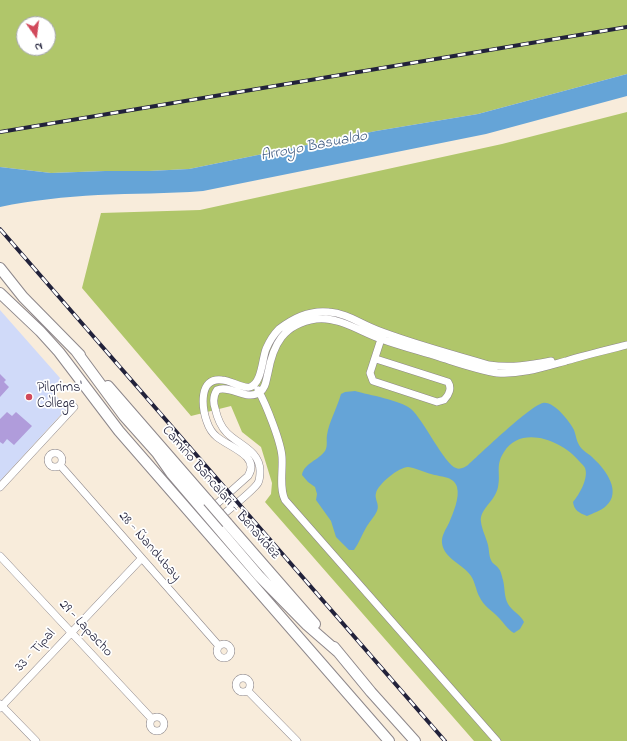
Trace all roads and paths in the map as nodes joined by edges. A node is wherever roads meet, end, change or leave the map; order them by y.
1 (0, 268) edge
2 (0, 293) edge
3 (382, 336) junction
4 (627, 345) edge
5 (76, 351) junction
6 (59, 352) junction
7 (376, 359) junction
8 (254, 385) junction
9 (259, 393) junction
10 (74, 407) dead end
11 (217, 417) junction
12 (206, 420) junction
13 (60, 465) dead end
14 (172, 473) junction
15 (0, 487) edge
16 (206, 513) junction
17 (214, 522) junction
18 (0, 556) edge
19 (141, 559) junction
20 (259, 576) junction
21 (71, 633) junction
22 (219, 646) dead end
23 (338, 652) junction
24 (248, 691) dead end
25 (350, 697) junction
26 (1, 706) edge
27 (152, 719) dead end
28 (36, 741) edge
29 (297, 741) edge
30 (389, 741) edge
31 (415, 741) edge
32 (497, 741) edge

1 - 5 main road, Camino Bancalari - Benavídez
2 - 6 main road
3 - 4 street
3 - 7 street
3 - 8 street
3 - 9 street
5 - 14 main road
5 - 23 main road, Camino Bancalari - Benavídez, bridge
6 - 14 main road
6 - 25 main road
7 - 7 street
8 - 9 street
8 - 12 street
9 - 11 street
9 - 32 street
10 - 15 street
11 - 12 street
11 - 17 street
12 - 16 street
13 - 19 street, 28 - Ñandubay
14 - 16 main road
16 - 17 main road
17 - 20 main road
18 - 21 street, 29 - Lapacho
19 - 21 street, 33 - Tipal
19 - 22 street, 28 - Ñandubay
20 - 23 main road
20 - 25 main road
21 - 26 street, 33 - Tipal
21 - 27 street, 29 - Lapacho
23 - 31 main road, Camino Bancalari - Benavídez
24 - 29 street
25 - 30 main road
26 - 28 street

